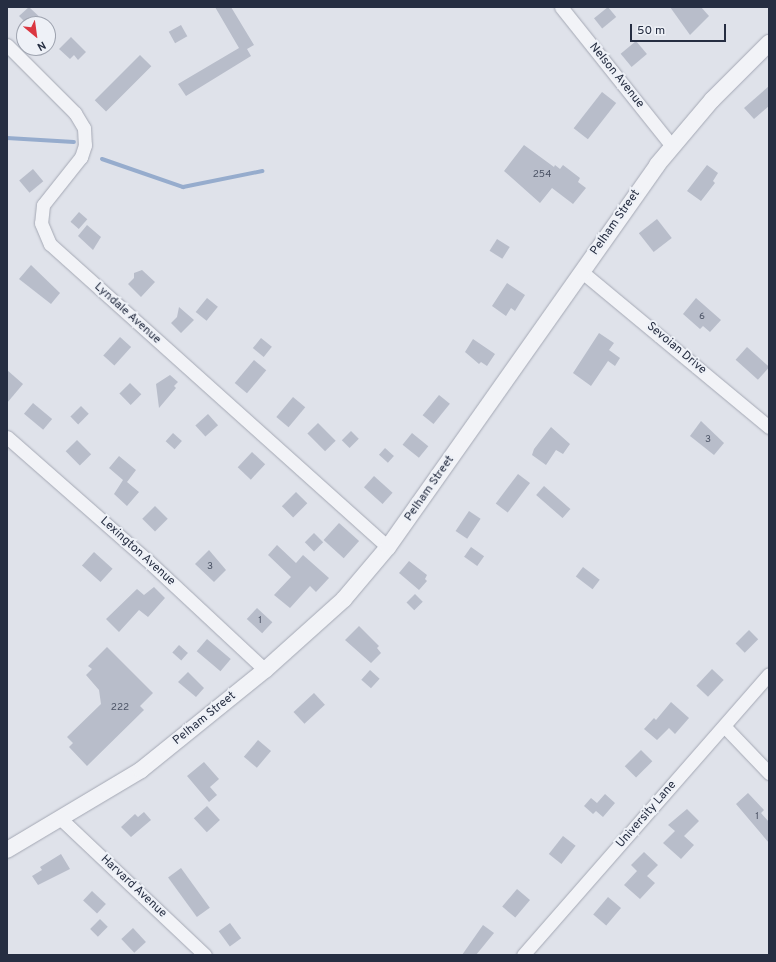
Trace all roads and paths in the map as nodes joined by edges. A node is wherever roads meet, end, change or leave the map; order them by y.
1 (561, 7) edge
2 (769, 43) edge
3 (7, 45) edge
4 (672, 146) junction
5 (582, 272) junction
6 (769, 427) edge
7 (7, 437) edge
8 (388, 547) junction
9 (265, 670) junction
10 (769, 674) edge
11 (724, 727) junction
12 (769, 773) edge
13 (61, 819) junction
14 (7, 850) edge
15 (205, 955) edge
16 (523, 955) edge

1 - 4 street, Nelson Avenue
2 - 4 street, Pelham Street
3 - 8 street, Lyndale Avenue
4 - 5 street, Pelham Street
5 - 6 street, Sevoian Drive
5 - 8 street, Pelham Street
7 - 9 street, Lexington Avenue
8 - 9 street, Pelham Street
9 - 13 street, Pelham Street
10 - 11 street, University Lane
11 - 12 street
11 - 16 street, University Lane
13 - 14 street, Pelham Street
13 - 15 street, Harvard Avenue

